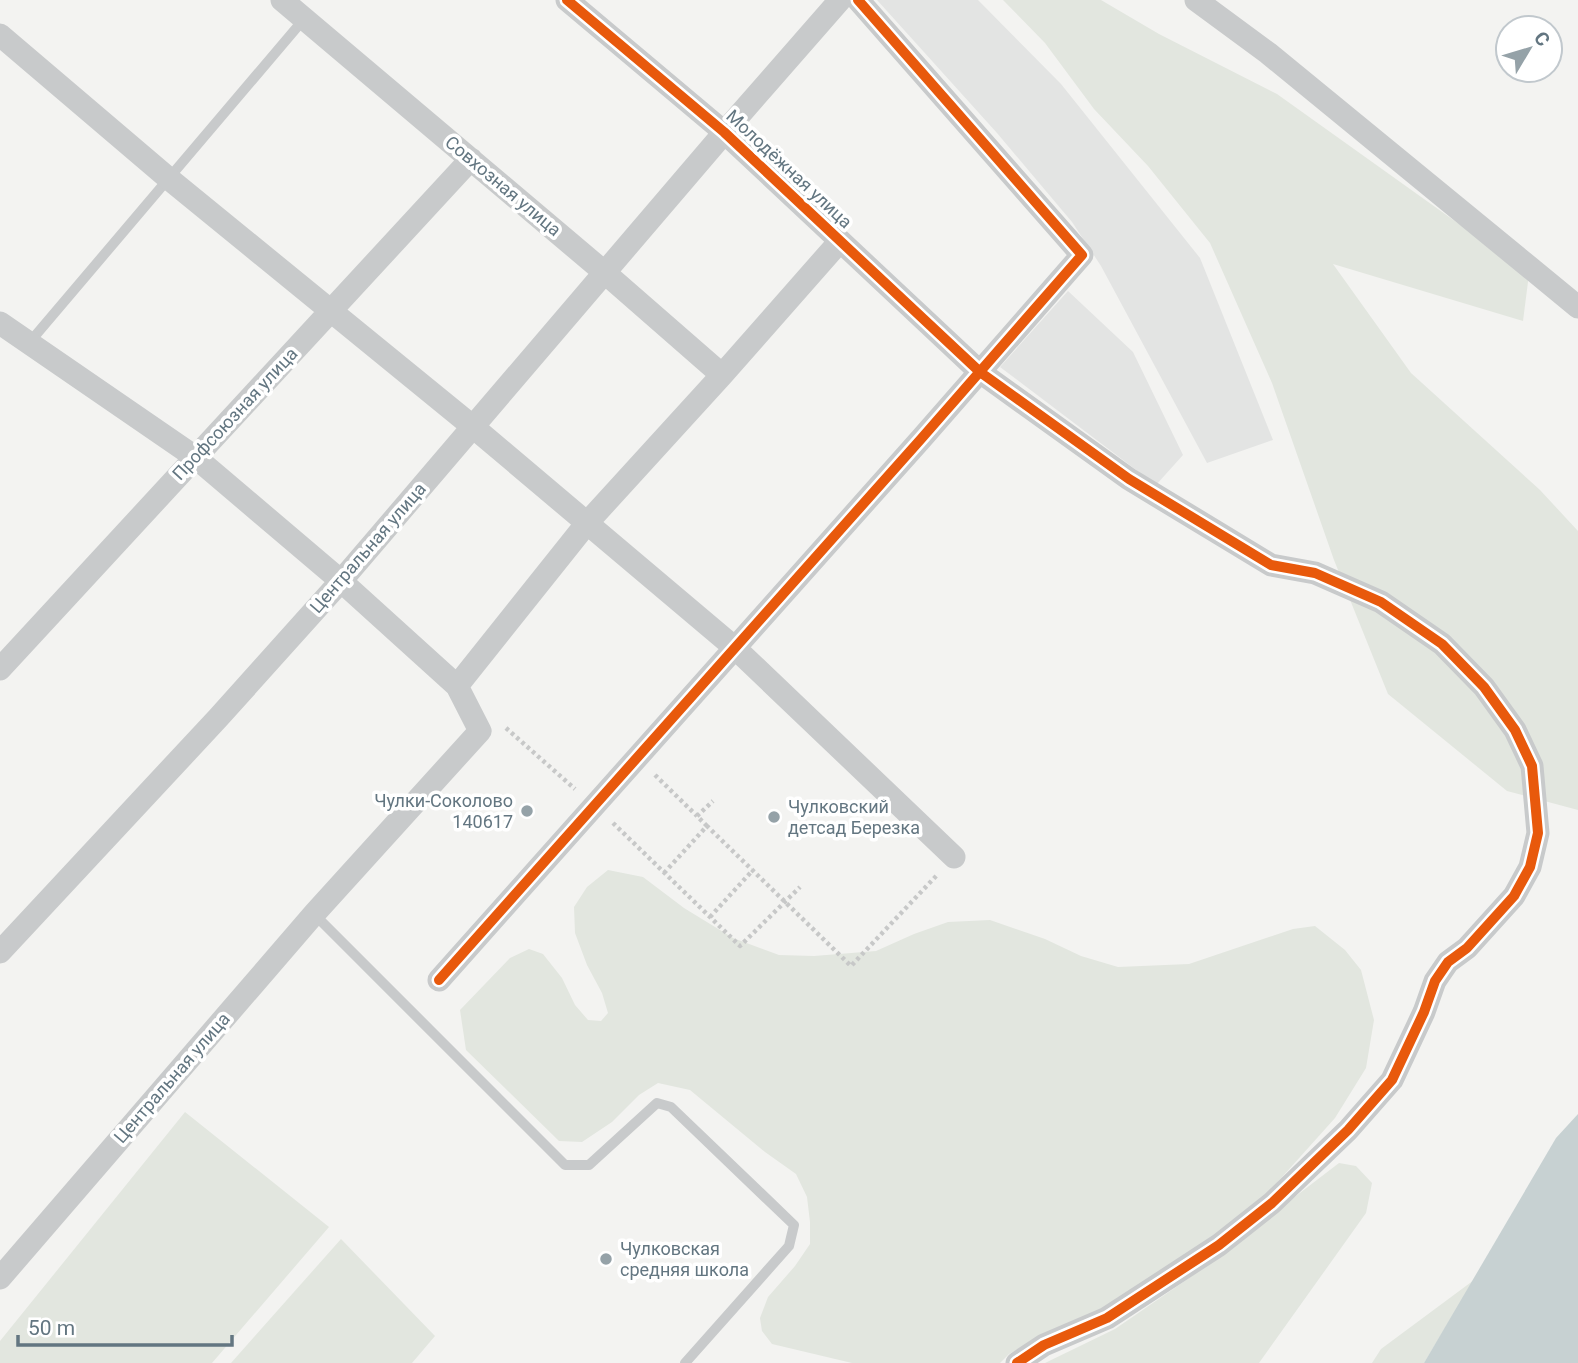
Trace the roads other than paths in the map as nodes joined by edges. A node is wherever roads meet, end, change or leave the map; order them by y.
1 (282, 0) edge
2 (567, 0) edge
3 (840, 0) edge
4 (858, 0) edge
5 (1196, 0) edge
6 (304, 19) junction
7 (0, 34) edge
8 (724, 132) junction
9 (471, 159) junction
10 (168, 178) junction
11 (840, 241) junction
12 (604, 272) junction
13 (1578, 306) edge
14 (330, 311) junction
15 (0, 323) edge
16 (29, 343) junction
17 (980, 372) junction
18 (722, 375) junction
19 (472, 426) junction
20 (195, 457) junction
21 (587, 523) junction
22 (341, 581) junction
23 (735, 648) junction
24 (0, 669) edge
25 (457, 686) junction
26 (954, 857) road end
27 (314, 914) junction
28 (0, 952) edge
29 (439, 980) dead end
30 (0, 1278) edge
31 (685, 1363) edge
32 (1017, 1363) edge

1 - 6 street, Совхозная улица
2 - 8 street, Молодёжная улица
3 - 8 street, Центральная улица
4 - 17 street
5 - 13 street
6 - 9 street, Совхозная улица
6 - 10 lane
7 - 10 street
8 - 11 street, Молодёжная улица
8 - 12 street, Центральная улица
9 - 12 street, Совхозная улица
9 - 14 street, Профсоюзная улица
10 - 14 street
10 - 16 lane
11 - 17 street, Молодёжная улица
11 - 18 street
12 - 18 street, Совхозная улица
12 - 19 street, Центральная улица
14 - 19 street
14 - 20 street, Профсоюзная улица
15 - 16 street
16 - 20 street
17 - 23 street
17 - 32 street, Молодёжная улица
18 - 21 street
19 - 21 street
19 - 22 street, Центральная улица
20 - 22 street
20 - 24 street, Профсоюзная улица
21 - 23 street
21 - 25 street
22 - 25 street
22 - 28 street, Центральная улица
23 - 26 street
23 - 29 street
25 - 27 street, Центральная улица
27 - 30 street, Центральная улица
27 - 31 lane

